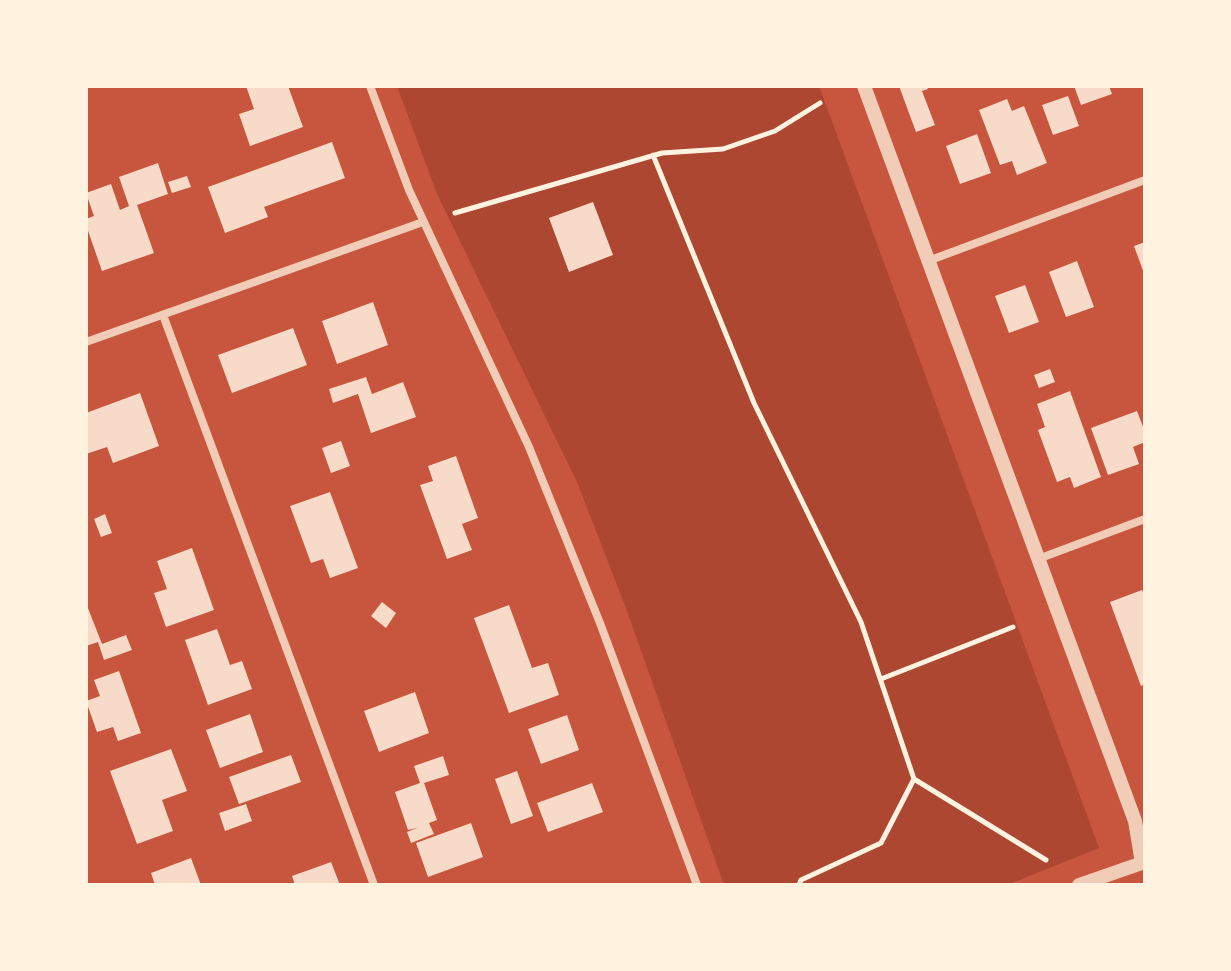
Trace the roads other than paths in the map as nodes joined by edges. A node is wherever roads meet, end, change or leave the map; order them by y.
1 (370, 86) edge
2 (864, 86) edge
3 (1145, 180) edge
4 (423, 222) junction
5 (927, 261) junction
6 (163, 315) junction
7 (86, 342) edge
8 (1145, 519) edge
9 (1038, 559) junction
10 (1144, 866) edge
11 (374, 885) edge
12 (697, 885) edge
13 (1079, 885) edge

1 - 4 street
2 - 5 street
3 - 5 street
4 - 6 street
4 - 12 street
5 - 9 street
6 - 7 street
6 - 11 street
8 - 9 street
9 - 10 street
10 - 13 street

